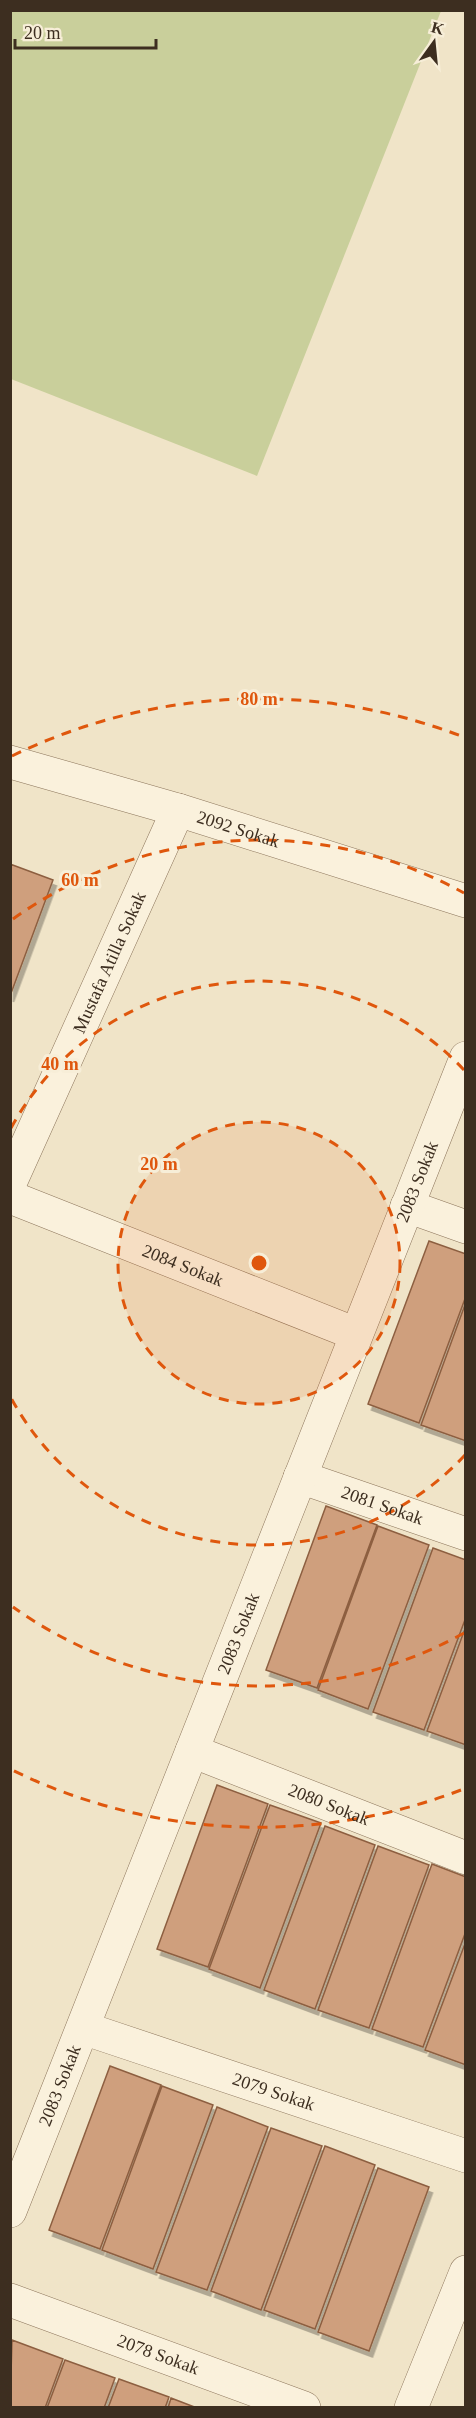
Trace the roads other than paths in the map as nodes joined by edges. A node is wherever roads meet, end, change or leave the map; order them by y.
1 (10, 762) edge
2 (178, 810) junction
3 (465, 901) edge
4 (465, 1058) edge
5 (14, 1167) edge
6 (10, 1197) edge
7 (407, 1206) junction
8 (465, 1227) edge
9 (357, 1334) junction
10 (300, 1477) junction
11 (465, 1534) edge
12 (192, 1751) junction
13 (465, 1858) edge
14 (83, 2028) junction
15 (465, 2156) edge
16 (10, 2211) edge
17 (465, 2272) edge
18 (10, 2300) edge
19 (304, 2408) edge
20 (411, 2408) edge

1 - 2 street, 2092 Sokak
2 - 3 street, 2092 Sokak
2 - 5 street, Mustafa Atilla Sokak
4 - 7 street, 2083 Sokak
6 - 9 street, 2084 Sokak
7 - 8 street
7 - 9 street, 2083 Sokak
9 - 10 street, 2083 Sokak
10 - 11 street, 2081 Sokak
10 - 12 street, 2083 Sokak
12 - 13 street, 2080 Sokak
12 - 14 street, 2083 Sokak
14 - 15 street, 2079 Sokak
14 - 16 street, 2083 Sokak
17 - 20 street
18 - 19 street, 2078 Sokak

